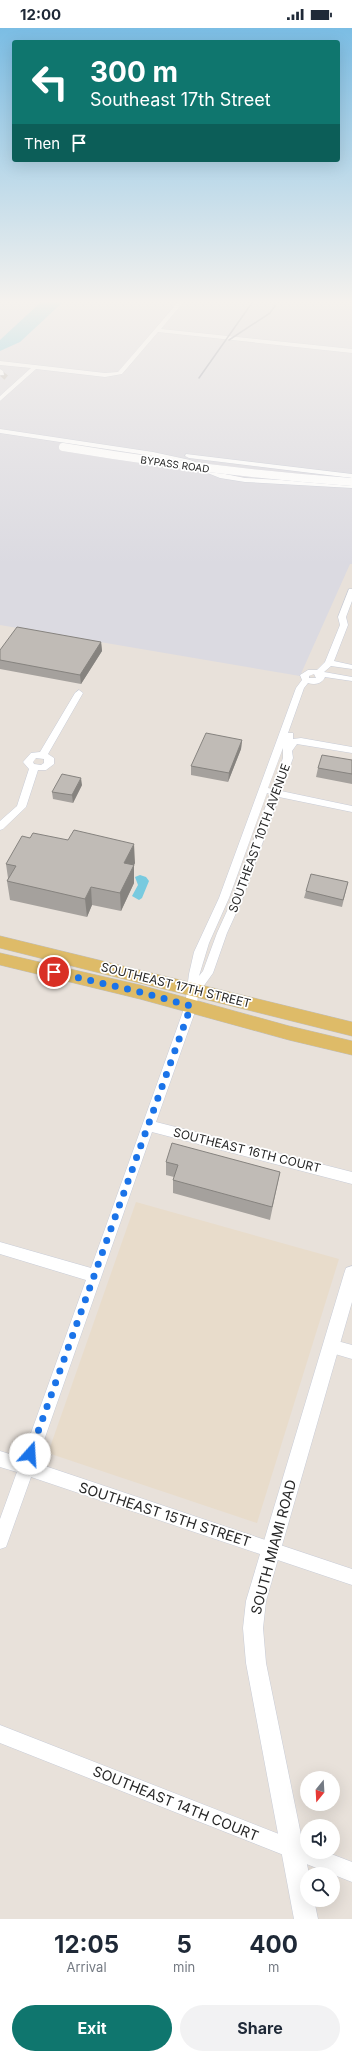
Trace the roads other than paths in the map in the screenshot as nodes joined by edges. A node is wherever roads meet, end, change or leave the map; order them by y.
1 (9, 388) edge
2 (0, 399) edge
3 (0, 426) edge
4 (18, 431) junction
5 (0, 432) edge
6 (0, 438) edge
7 (110, 441) junction
8 (91, 444) junction
9 (137, 446) junction
10 (120, 448) junction
11 (220, 460) junction
12 (282, 468) junction
13 (209, 470) junction
14 (352, 476) edge
15 (352, 482) edge
16 (277, 483) junction
17 (352, 486) edge
18 (352, 594) edge
19 (329, 664) junction
20 (352, 667) edge
21 (318, 673) junction
22 (352, 679) edge
23 (309, 681) junction
24 (79, 694) dead end
25 (352, 750) edge
26 (287, 752) junction
27 (264, 790) junction
28 (276, 793) junction
29 (352, 809) edge
30 (0, 827) edge
31 (250, 828) junction
32 (262, 831) junction
33 (0, 942) edge
34 (0, 959) edge
35 (193, 999) junction
36 (352, 1029) edge
37 (352, 1048) edge
38 (148, 1125) junction
39 (350, 1177) edge
40 (0, 1248) edge
41 (352, 1274) edge
42 (94, 1276) junction
43 (330, 1346) junction
44 (352, 1352) edge
45 (0, 1459) edge
46 (26, 1468) junction
47 (0, 1541) edge
48 (270, 1549) junction
49 (352, 1577) edge
50 (0, 1734) edge
51 (291, 1848) junction
52 (352, 1872) edge
53 (306, 1919) edge

1 - 2 street
3 - 4 street
4 - 5 street
4 - 7 street
4 - 8 street
6 - 15 street, BYPASS ROAD, bridge
7 - 8 street
7 - 9 street
8 - 10 street
9 - 10 street
9 - 11 street
10 - 13 street
11 - 12 street
11 - 13 street
12 - 14 street
12 - 16 street
13 - 16 street
16 - 17 street
18 - 19 street
19 - 20 street
19 - 21 street
21 - 22 street
21 - 23 street
23 - 26 street, SOUTHEAST 10TH AVENUE
23 - 27 street, SOUTHEAST 10TH AVENUE
24 - 30 street
25 - 26 street
26 - 28 street, SOUTHEAST 10TH AVENUE
27 - 28 street
27 - 31 street, SOUTHEAST 10TH AVENUE
28 - 29 street
28 - 32 street, SOUTHEAST 10TH AVENUE
31 - 32 street
31 - 35 street, SOUTHEAST 10TH AVENUE
32 - 35 street, SOUTHEAST 10TH AVENUE
33 - 35 main road, SOUTHEAST 17TH STREET
34 - 35 main road, SOUTHEAST 17TH STREET
35 - 36 main road, SOUTHEAST 17TH STREET
35 - 37 main road, SOUTHEAST 17TH STREET
35 - 38 street, SOUTHEAST 10TH AVENUE
38 - 39 street, SOUTHEAST 16TH COURT
38 - 42 street, SOUTHEAST 10TH AVENUE
40 - 42 street
41 - 43 street, SOUTH MIAMI ROAD
42 - 46 street, SOUTHEAST 10TH AVENUE
43 - 44 street
43 - 48 street, SOUTH MIAMI ROAD
45 - 46 street, SOUTHEAST 15TH STREET
46 - 47 street, SOUTHEAST 10TH AVENUE
46 - 48 street, SOUTHEAST 15TH STREET
48 - 49 street, SOUTHEAST 15TH STREET
48 - 51 street, SOUTH MIAMI ROAD
50 - 51 street, SOUTHEAST 14TH COURT
51 - 52 street, SOUTHEAST 14TH COURT
51 - 53 street, SOUTH MIAMI ROAD

